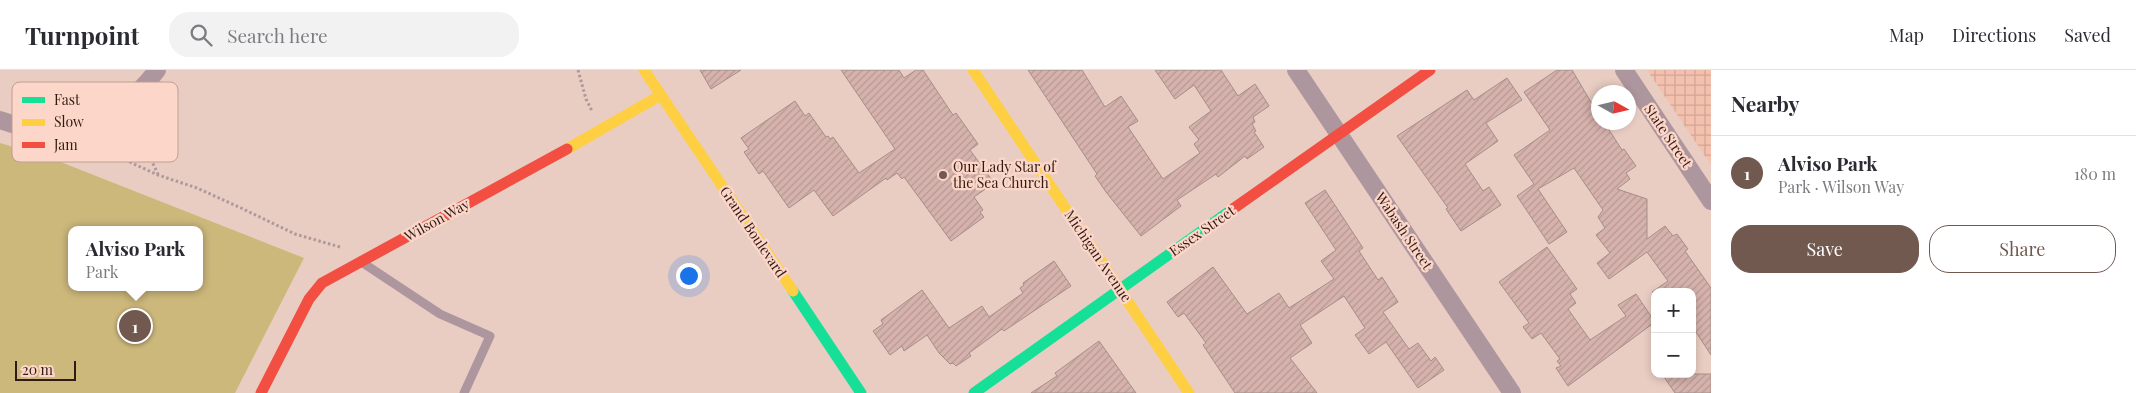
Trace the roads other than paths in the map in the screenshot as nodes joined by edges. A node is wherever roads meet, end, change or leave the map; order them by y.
1 (157, 70) edge
2 (644, 70) edge
3 (973, 70) edge
4 (1296, 70) edge
5 (1430, 70) edge
6 (1624, 70) edge
7 (149, 82) edge
8 (662, 95) junction
9 (1339, 134) junction
10 (1711, 201) edge
11 (361, 261) junction
12 (1120, 289) junction
13 (261, 393) edge
14 (464, 393) edge
15 (862, 393) edge
16 (974, 393) edge
17 (1189, 393) edge
18 (1512, 393) edge

1 - 7 street
2 - 8 street, Grand Boulevard
3 - 12 street, Michigan Avenue
4 - 9 street, Wabash Street
5 - 9 street, Essex Street
6 - 10 street, State Street
8 - 11 street, Wilson Way
8 - 15 street, Grand Boulevard
9 - 12 street, Essex Street
9 - 18 street, Wabash Street
11 - 13 street, Wilson Way
11 - 14 lane
12 - 16 street, Essex Street
12 - 17 street, Michigan Avenue

